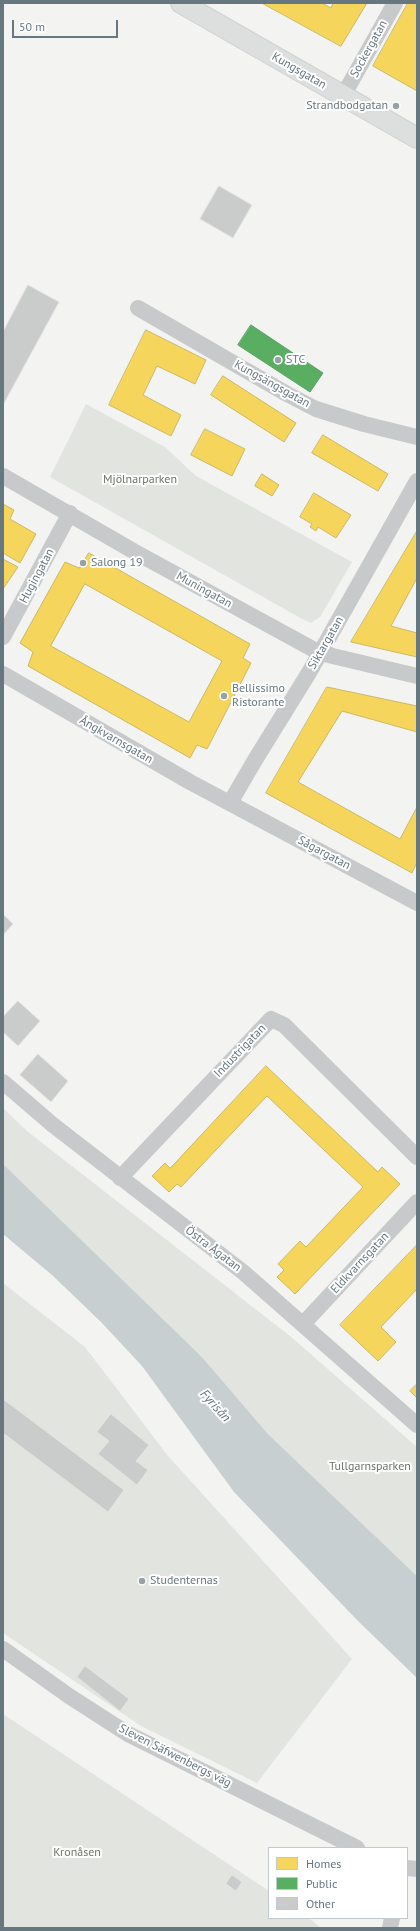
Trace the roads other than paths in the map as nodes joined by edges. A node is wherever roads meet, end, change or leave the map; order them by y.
1 (182, 3) edge
2 (395, 3) edge
3 (343, 96) junction
4 (417, 138) edge
5 (138, 308) dead end
6 (417, 436) edge
7 (3, 476) edge
8 (417, 481) edge
9 (70, 514) junction
10 (3, 637) edge
11 (320, 653) junction
12 (3, 674) edge
13 (417, 676) edge
14 (230, 804) junction
15 (417, 903) edge
16 (3, 1082) edge
17 (417, 1157) edge
18 (120, 1178) junction
19 (417, 1202) edge
20 (303, 1324) junction
21 (417, 1425) edge
22 (3, 1649) edge
23 (355, 1847) edge

1 - 3 main road, Kungsgatan
2 - 3 street, Sockergatan
3 - 4 main road, Kungsgatan
5 - 6 street, Kungsängsgatan
7 - 9 street, Muningatan
8 - 11 street, Siktargatan
9 - 10 street, Hugingatan
9 - 11 street, Muningatan
11 - 13 street, Muningatan
11 - 14 street, Siktargatan
12 - 14 street, Ångkvarnsgatan
14 - 15 street, Sågargatan
16 - 18 street, Östra Ågatan
17 - 18 street, Industrigatan
18 - 20 street, Östra Ågatan
19 - 20 street, Eldkvarnsgatan
20 - 21 street, Östra Ågatan
22 - 23 street, Sleven Säfwenbergs väg

